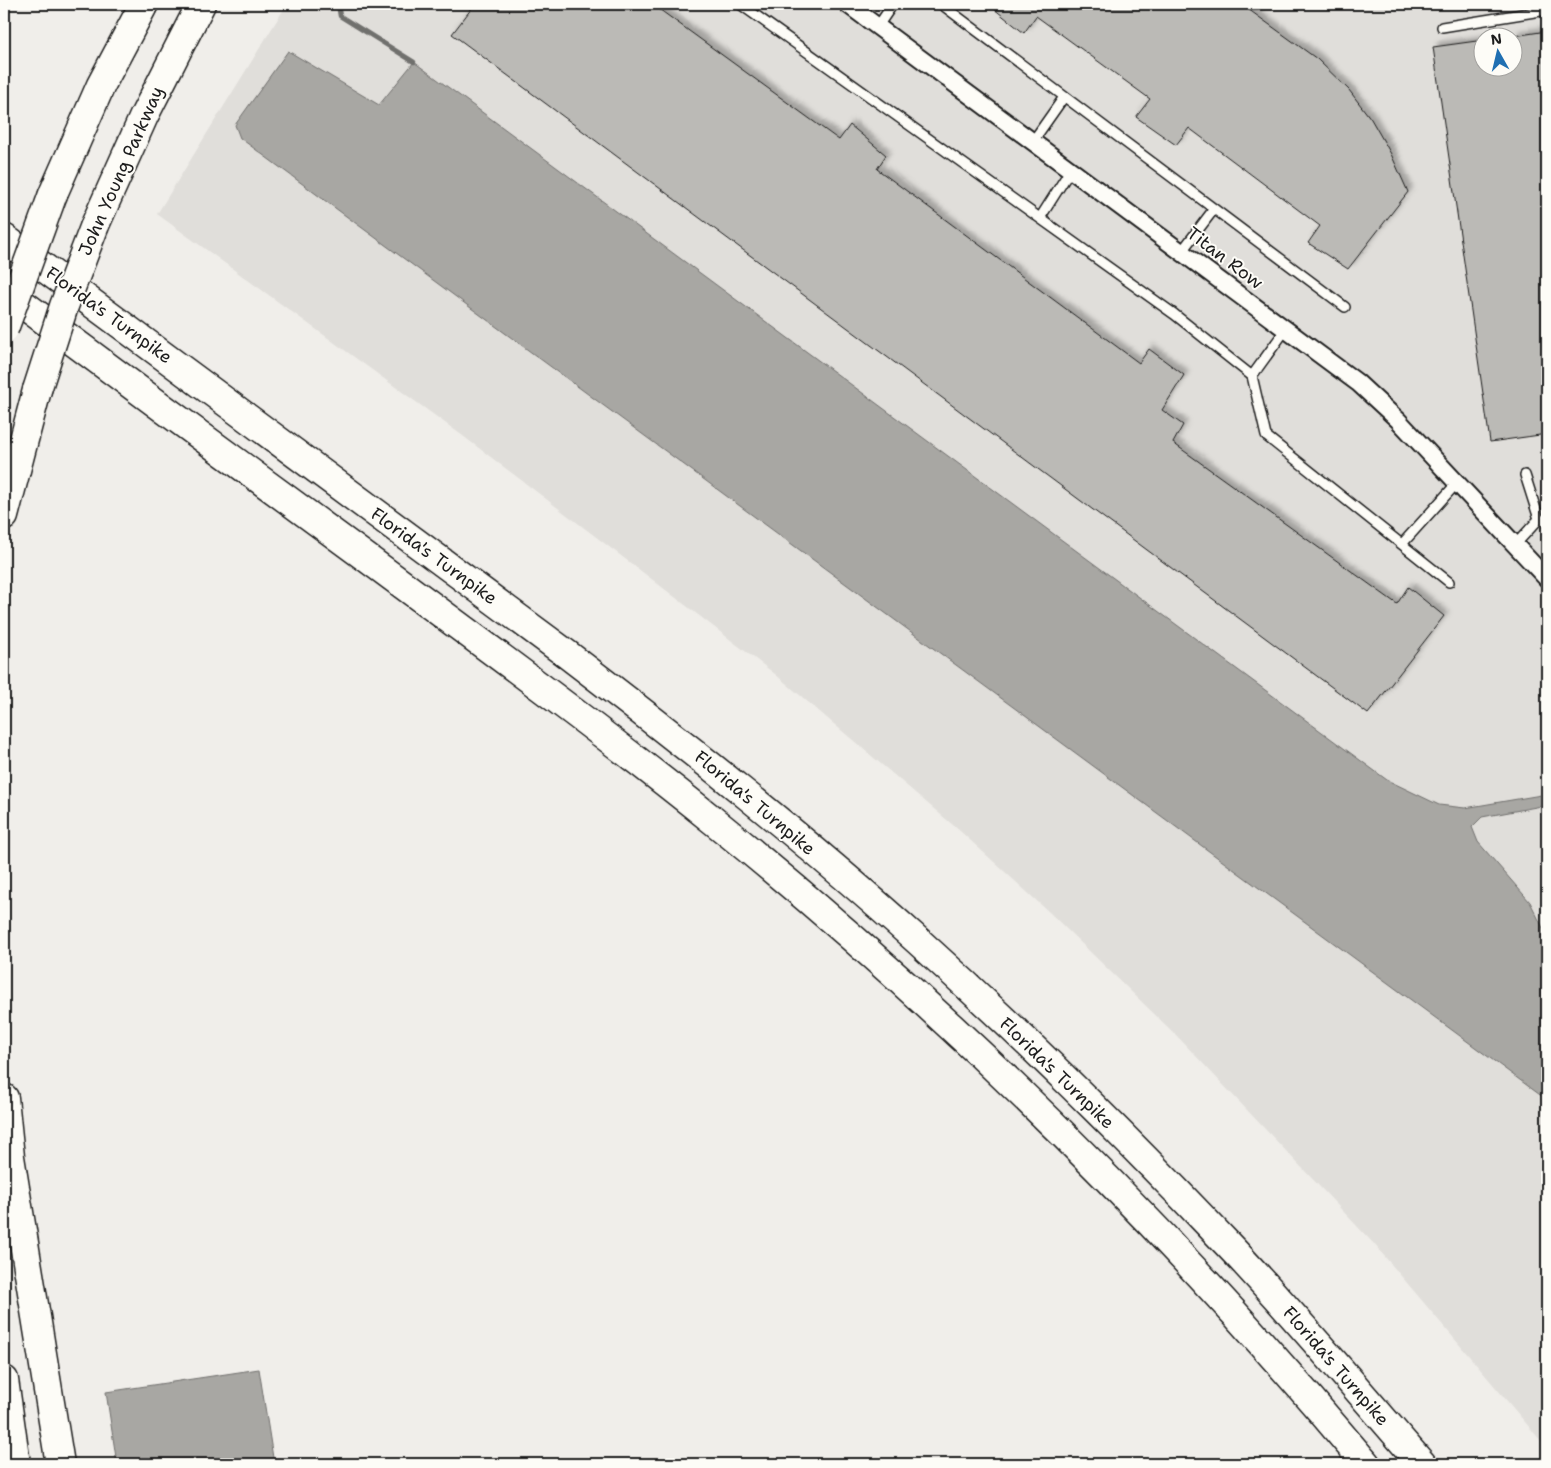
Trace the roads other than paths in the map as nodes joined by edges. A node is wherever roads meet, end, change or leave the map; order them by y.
1 (144, 4) edge
2 (201, 4) edge
3 (740, 4) edge
4 (848, 4) edge
5 (893, 4) edge
6 (941, 4) edge
7 (1547, 10) edge
8 (878, 26) junction
9 (1442, 27) dead end
10 (1064, 97) junction
11 (1033, 141) junction
12 (1071, 169) junction
13 (1214, 209) junction
14 (1040, 218) junction
15 (4, 238) edge
16 (1182, 251) junction
17 (4, 290) edge
18 (1346, 307) dead end
19 (4, 328) edge
20 (1286, 329) junction
21 (1252, 376) junction
22 (1525, 476) dead end
23 (1457, 483) junction
24 (4, 516) edge
25 (1543, 521) edge
26 (1402, 544) junction
27 (1515, 545) junction
28 (1547, 579) edge
29 (1449, 582) dead end
30 (4, 1098) edge
31 (4, 1380) edge
32 (16, 1464) edge
33 (60, 1464) edge
34 (1366, 1464) edge
35 (1422, 1464) edge

1 - 19 highway, bridge
2 - 24 highway, John Young Parkway, bridge
3 - 14 lane
4 - 8 street, Titan Row
5 - 8 lane
6 - 10 lane
7 - 9 lane
8 - 11 street, Titan Row
10 - 11 lane
10 - 13 lane
11 - 12 street, Titan Row
12 - 14 lane
12 - 16 street, Titan Row
13 - 16 lane
13 - 18 lane
14 - 21 lane
15 - 35 highway, Florida's Turnpike
16 - 20 street, Titan Row
17 - 34 highway
20 - 21 lane
20 - 23 street, Titan Row
21 - 26 lane
22 - 25 lane
23 - 26 lane
23 - 27 street, Titan Row
25 - 27 lane
26 - 29 lane
27 - 28 street, Titan Row
30 - 33 highway
31 - 32 highway

